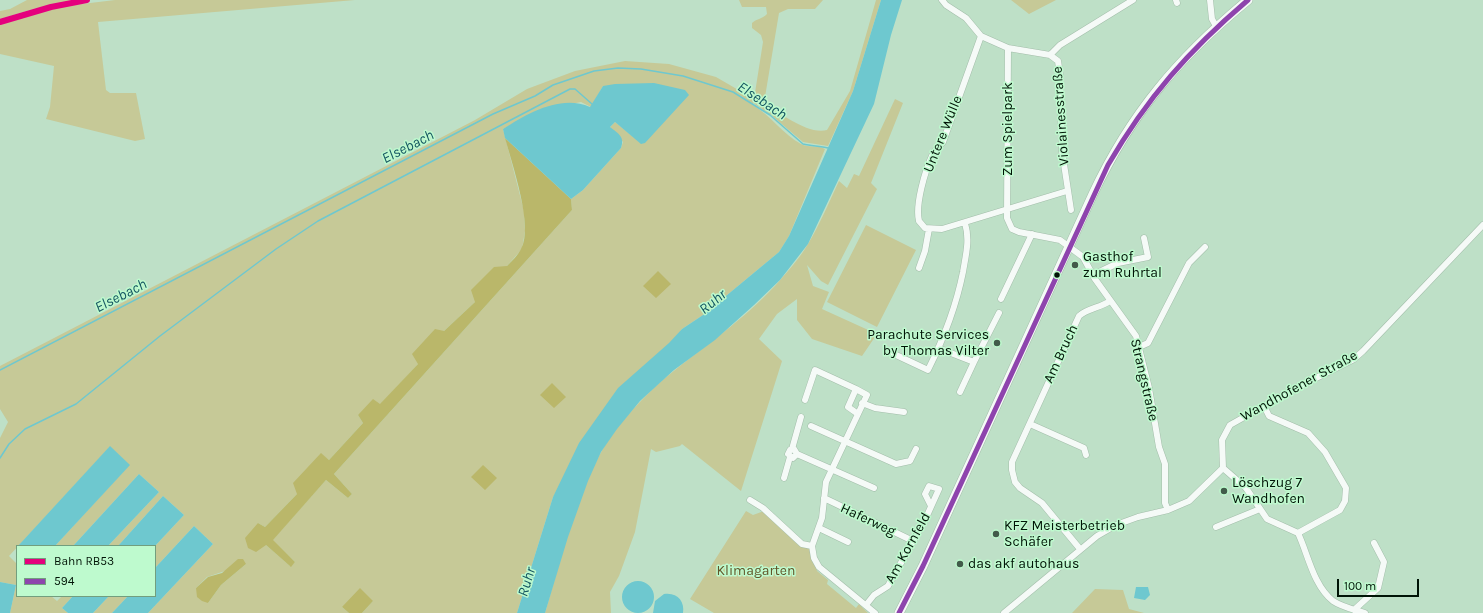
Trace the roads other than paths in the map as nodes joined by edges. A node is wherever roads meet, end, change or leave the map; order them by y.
1 (942, 0) edge
2 (1133, 0) edge
3 (1210, 0) edge
4 (1248, 0) edge
5 (1216, 26) junction
6 (981, 36) junction
7 (1008, 48) junction
8 (1050, 55) junction
9 (1067, 191) junction
10 (1008, 210) junction
11 (1071, 210) dead end
12 (965, 223) junction
13 (1483, 225) edge
14 (929, 229) junction
15 (1032, 234) junction
16 (1144, 238) dead end
17 (1069, 246) junction
18 (1205, 247) dead end
19 (919, 268) dead end
20 (1093, 275) junction
21 (1002, 299) dead end
22 (1110, 301) junction
23 (999, 313) dead end
24 (1139, 347) junction
25 (938, 348) junction
26 (894, 354) dead end
27 (974, 362) junction
28 (856, 388) junction
29 (960, 392) dead end
30 (805, 400) dead end
31 (862, 403) junction
32 (1264, 406) junction
33 (904, 412) dead end
34 (858, 414) junction
35 (801, 417) dead end
36 (1030, 424) junction
37 (811, 426) dead end
38 (844, 442) junction
39 (916, 449) dead end
40 (795, 451) junction
41 (1086, 455) dead end
42 (1223, 468) junction
43 (831, 469) junction
44 (784, 478) dead end
45 (874, 488) dead end
46 (824, 498) junction
47 (750, 500) dead end
48 (931, 506) dead end
49 (1260, 509) junction
50 (1168, 510) junction
51 (1216, 527) dead end
52 (819, 528) junction
53 (1298, 532) junction
54 (913, 541) junction
55 (848, 542) dead end
56 (1374, 543) dead end
57 (812, 546) junction
58 (1080, 549) junction
59 (866, 605) junction
60 (1354, 610) junction
61 (875, 613) edge
62 (899, 613) edge
63 (1004, 613) edge
64 (1365, 613) edge

1 - 6 street, Violainesstraße
2 - 8 street
3 - 5 street
4 - 5 main road
5 - 17 main road
6 - 7 street, Violainesstraße
6 - 14 street, Untere Wülle
7 - 8 street, Violainesstraße
7 - 10 street, Zum Spielpark
8 - 9 street, Violainesstraße
9 - 10 street
9 - 11 street, Violainesstraße
10 - 12 street
10 - 15 street
12 - 14 street
12 - 25 street
13 - 32 street, Wandhofener Straße
14 - 19 street
15 - 17 street
15 - 21 street
16 - 20 street
17 - 20 street, Strangstraße
17 - 62 main road
18 - 24 street
20 - 22 street, Strangstraße
22 - 24 street, Strangstraße
22 - 36 street, Am Bruch
23 - 27 street
24 - 50 street, Strangstraße
25 - 26 street
25 - 27 street
27 - 29 street
28 - 30 street
28 - 31 street
28 - 34 street
31 - 33 street
31 - 34 street
32 - 42 street, Wandhofener Straße
32 - 53 street
34 - 38 street
35 - 40 street
36 - 41 street
36 - 58 street, Am Bruch
37 - 38 street
38 - 39 street
38 - 43 street
40 - 43 street
40 - 44 street
42 - 49 street
42 - 50 street
43 - 45 street
43 - 46 street
46 - 52 street
46 - 54 street, Haferweg
47 - 57 street
48 - 54 street, Am Kornfeld
49 - 51 street
49 - 53 street
50 - 58 street
52 - 55 street
52 - 57 street
53 - 60 street
54 - 59 street, Am Kornfeld
56 - 60 street
57 - 59 street
58 - 63 street
59 - 61 street
60 - 64 street

